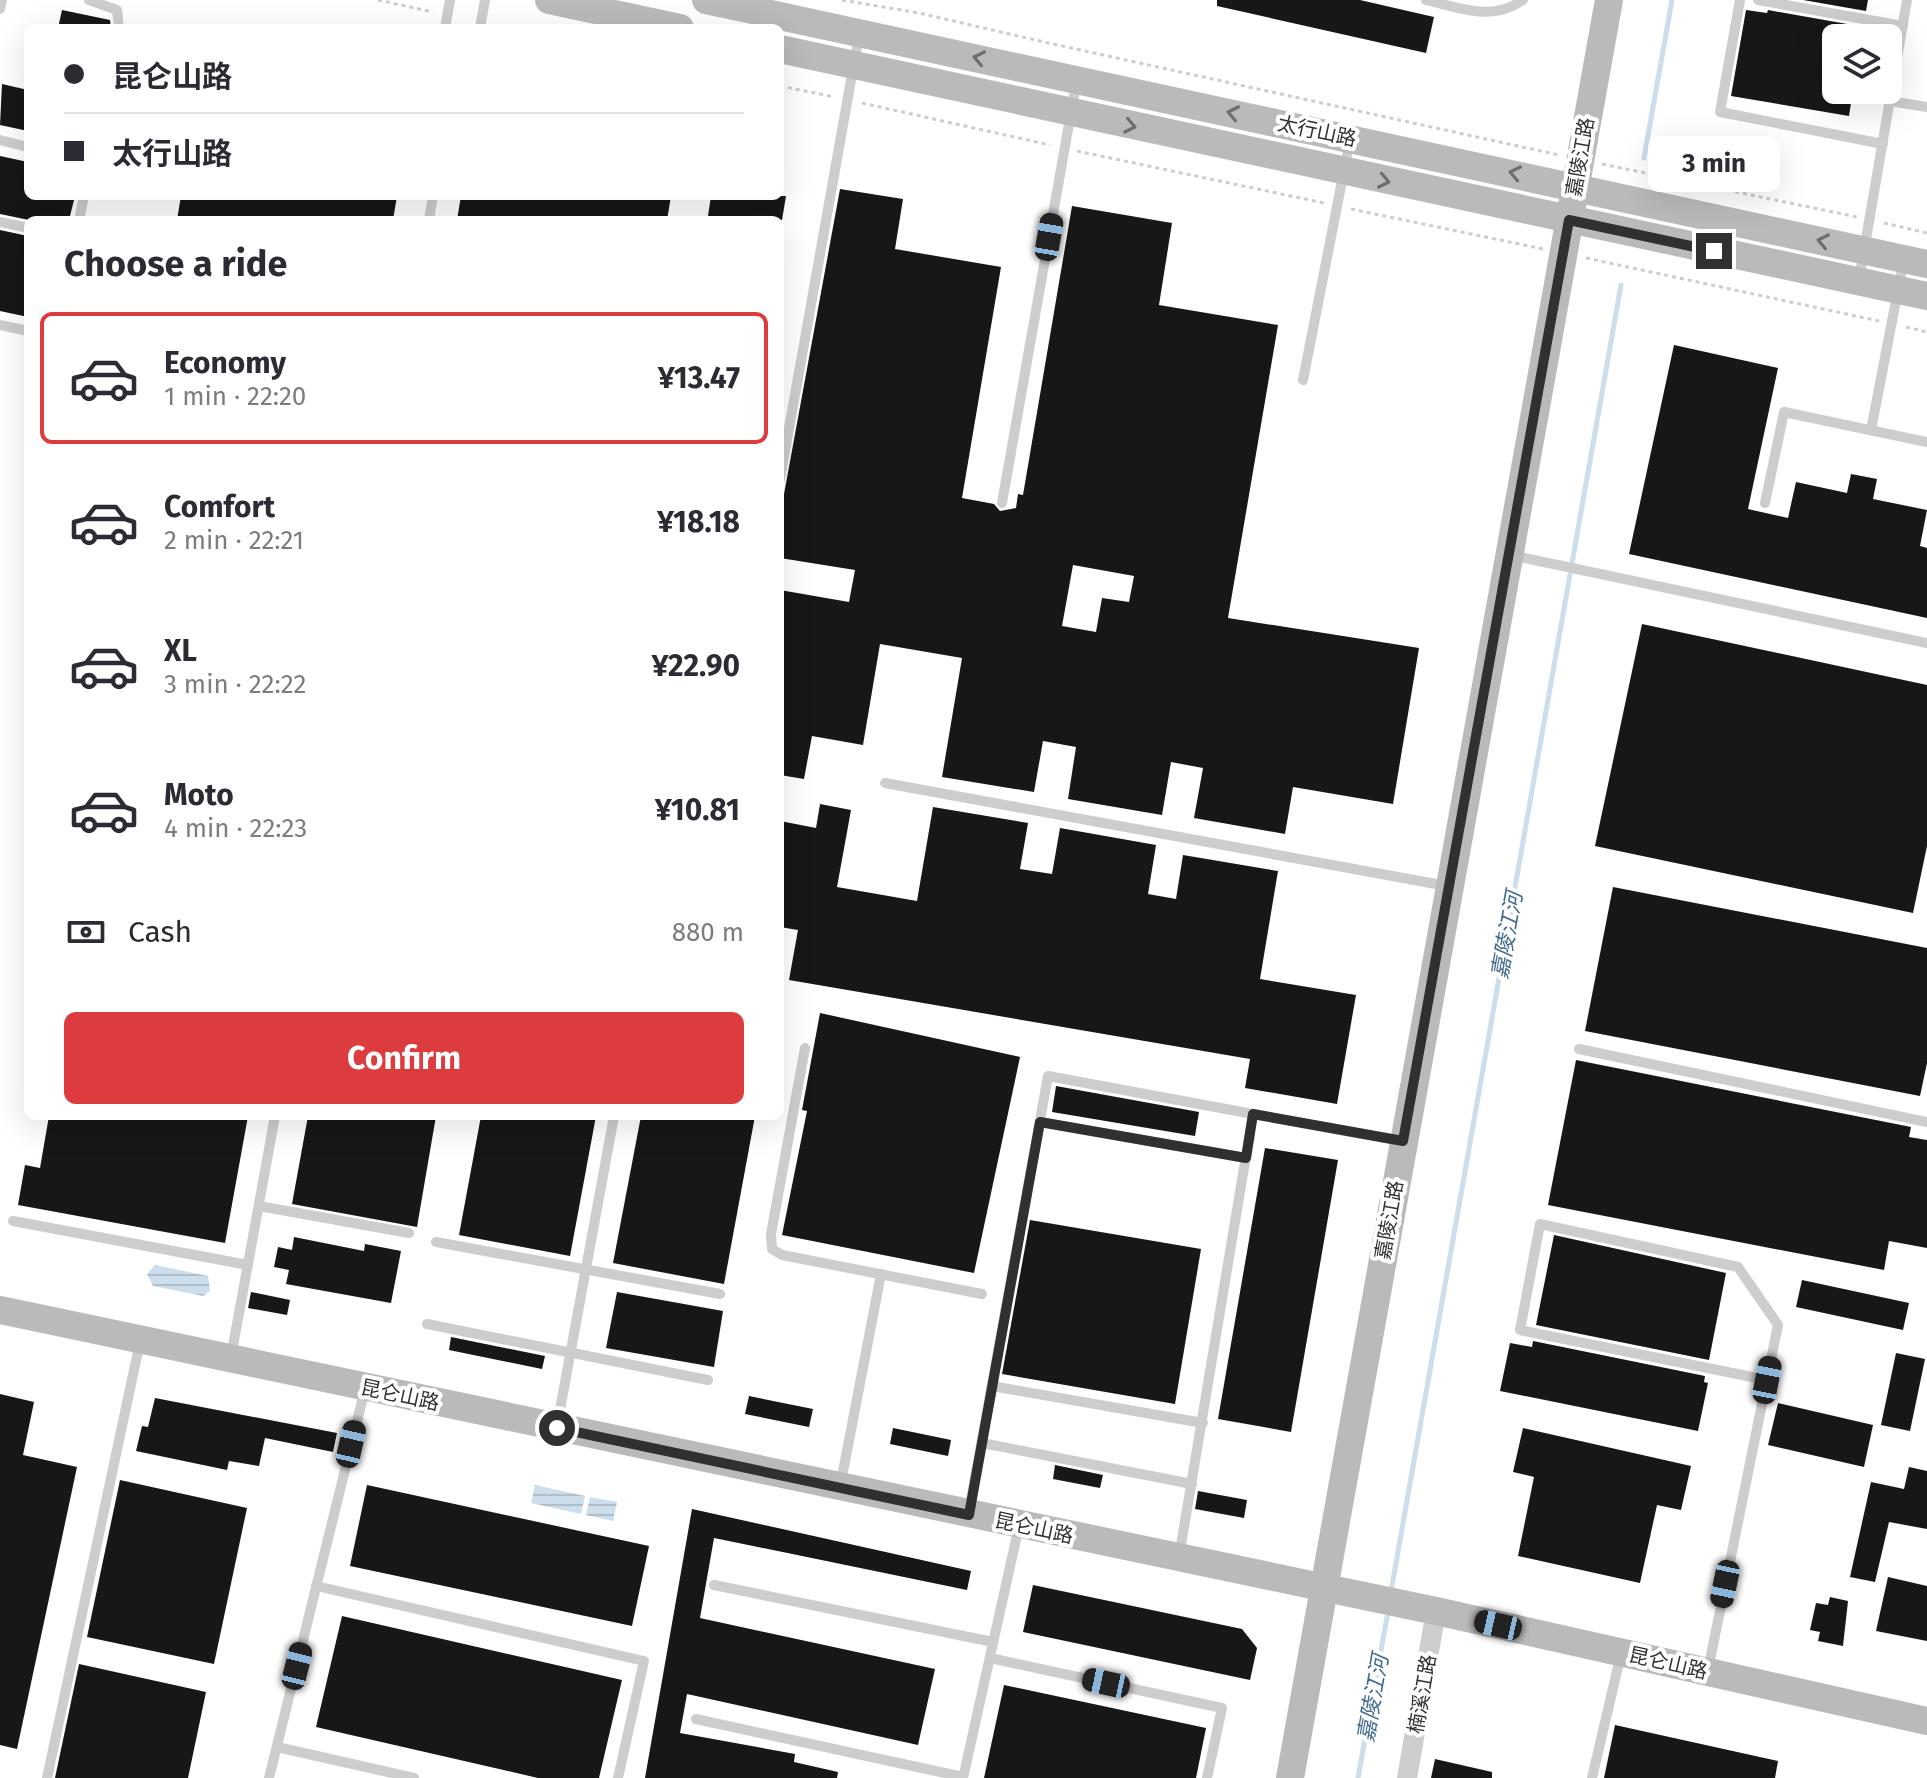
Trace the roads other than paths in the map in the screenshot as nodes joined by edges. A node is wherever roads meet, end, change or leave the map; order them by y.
1 (2, 0) edge
2 (89, 0) edge
3 (450, 0) edge
4 (485, 0) edge
5 (549, 0) edge
6 (706, 0) edge
7 (1426, 0) edge
8 (1523, 0) edge
9 (1609, 0) edge
10 (1740, 0) edge
11 (1758, 0) edge
12 (1907, 0) edge
13 (0, 9) edge
14 (771, 14) edge
15 (119, 24) edge
16 (446, 24) edge
17 (481, 24) edge
18 (661, 24) edge
19 (1903, 26) junction
20 (1902, 32) edge
21 (860, 33) junction
22 (784, 50) edge
23 (854, 65) junction
24 (1077, 79) junction
25 (1902, 103) edge
26 (1890, 104) edge
27 (1927, 107) edge
28 (1071, 114) junction
29 (1351, 138) junction
30 (0, 140) edge
31 (1883, 144) junction
32 (24, 146) edge
33 (1344, 173) junction
34 (1577, 173) junction
35 (1569, 220) junction
36 (0, 222) edge
37 (24, 227) edge
38 (1866, 250) junction
39 (1916, 261) edge
40 (1859, 282) junction
41 (1898, 290) junction
42 (1927, 296) edge
43 (0, 325) edge
44 (24, 330) edge
45 (1303, 380) dead end
46 (1871, 430) junction
47 (1927, 442) edge
48 (784, 457) edge
49 (1002, 503) dead end
50 (1765, 503) dead end
51 (1509, 555) junction
52 (1927, 643) edge
53 (885, 783) dead end
54 (1449, 887) junction
55 (805, 1048) dead end
56 (1579, 1049) dead end
57 (1253, 1114) junction
58 (274, 1120) edge
59 (613, 1120) edge
60 (1040, 1122) junction
61 (1927, 1122) edge
62 (1403, 1141) junction
63 (1246, 1158) junction
64 (259, 1206) junction
65 (13, 1221) dead end
66 (409, 1233) dead end
67 (436, 1242) dead end
68 (248, 1265) junction
69 (586, 1269) junction
70 (881, 1274) junction
71 (720, 1294) dead end
72 (982, 1294) dead end
73 (0, 1310) edge
74 (427, 1324) dead end
75 (141, 1340) junction
76 (571, 1354) junction
77 (231, 1359) junction
78 (708, 1380) dead end
79 (1767, 1380) junction
80 (992, 1386) junction
81 (365, 1388) junction
82 (1203, 1423) junction
83 (557, 1428) junction
84 (982, 1443) junction
85 (1192, 1484) junction
86 (840, 1488) junction
87 (969, 1515) junction
88 (1019, 1525) junction
89 (1179, 1558) junction
90 (714, 1585) dead end
91 (316, 1586) junction
92 (1323, 1589) junction
93 (1436, 1611) junction
94 (993, 1642) junction
95 (1622, 1652) junction
96 (990, 1658) junction
97 (1707, 1672) junction
98 (696, 1719) dead end
99 (1927, 1721) edge
100 (277, 1747) junction
101 (47, 1778) edge
102 (269, 1778) edge
103 (414, 1778) edge
104 (618, 1778) edge
105 (963, 1778) edge
106 (1207, 1778) edge
107 (1290, 1778) edge
108 (1407, 1778) edge
109 (1592, 1778) edge

1 - 13 lane
2 - 15 lane
3 - 16 lane
4 - 17 lane
5 - 18 street
6 - 14 street, 太行山路
7 - 8 lane
9 - 34 street, 嘉陵江路
10 - 31 lane
11 - 19 lane
12 - 19 lane
14 - 21 street, 太行山路
19 - 20 lane
21 - 23 lane
24 -> 21 street, 太行山路
22 - 23 street, 太行山路
23 - 28 street, 太行山路
23 - 48 lane
24 - 28 lane
29 -> 24 street, 太行山路
25 - 27 lane
26 - 31 lane
28 -> 33 street, 太行山路
28 - 49 lane
29 - 33 lane
34 -> 29 street, 太行山路
30 - 32 lane
31 - 38 lane
33 -> 35 street, 太行山路
33 - 45 lane
34 - 35 street, 嘉陵江路
38 -> 34 street, 太行山路
35 - 40 street, 太行山路
35 - 51 street, 嘉陵江路
36 - 37 lane
38 - 39 street, 太行山路
38 - 40 lane
39 - 41 lane
40 - 41 street, 太行山路
41 - 42 street, 太行山路
41 - 46 lane
43 - 44 lane
46 - 47 lane
46 - 50 lane
51 - 52 lane
51 - 54 street, 嘉陵江路
53 - 54 lane
54 - 62 street, 嘉陵江路
55 - 70 lane
56 - 61 lane
57 - 60 lane
57 - 62 lane
57 - 63 lane
58 - 64 lane
59 - 69 lane
60 - 63 lane
60 - 80 lane
62 - 92 street, 嘉陵江路
63 - 82 lane
64 - 66 lane
64 - 68 lane
65 - 68 lane
67 - 69 lane
68 - 77 lane
69 - 71 lane
69 - 76 lane
70 - 72 lane
70 - 86 lane
73 - 75 street, 昆仑山路
74 - 76 lane
75 - 77 street, 昆仑山路
75 - 101 lane
76 - 78 lane
76 - 83 lane
77 - 81 street, 昆仑山路
79 - 79 lane
79 - 97 lane
80 - 82 lane
80 - 84 lane
81 - 83 street, 昆仑山路
81 - 91 lane
82 - 85 lane
83 - 86 street, 昆仑山路
84 - 85 lane
84 - 87 lane
85 - 89 lane
86 - 87 street, 昆仑山路
87 - 88 street, 昆仑山路
88 - 89 street, 昆仑山路
88 - 94 lane
89 - 92 street, 昆仑山路
90 - 94 lane
91 - 100 lane
91 - 104 lane
92 - 93 street, 昆仑山路
92 - 107 street, 嘉陵江路
93 - 95 street, 昆仑山路
93 - 108 street, 楠溪江路
94 - 96 lane
95 - 97 street, 昆仑山路
95 - 109 lane
96 - 105 lane
96 - 106 lane
97 - 99 street, 昆仑山路
98 - 105 lane
100 - 102 lane
100 - 103 lane

